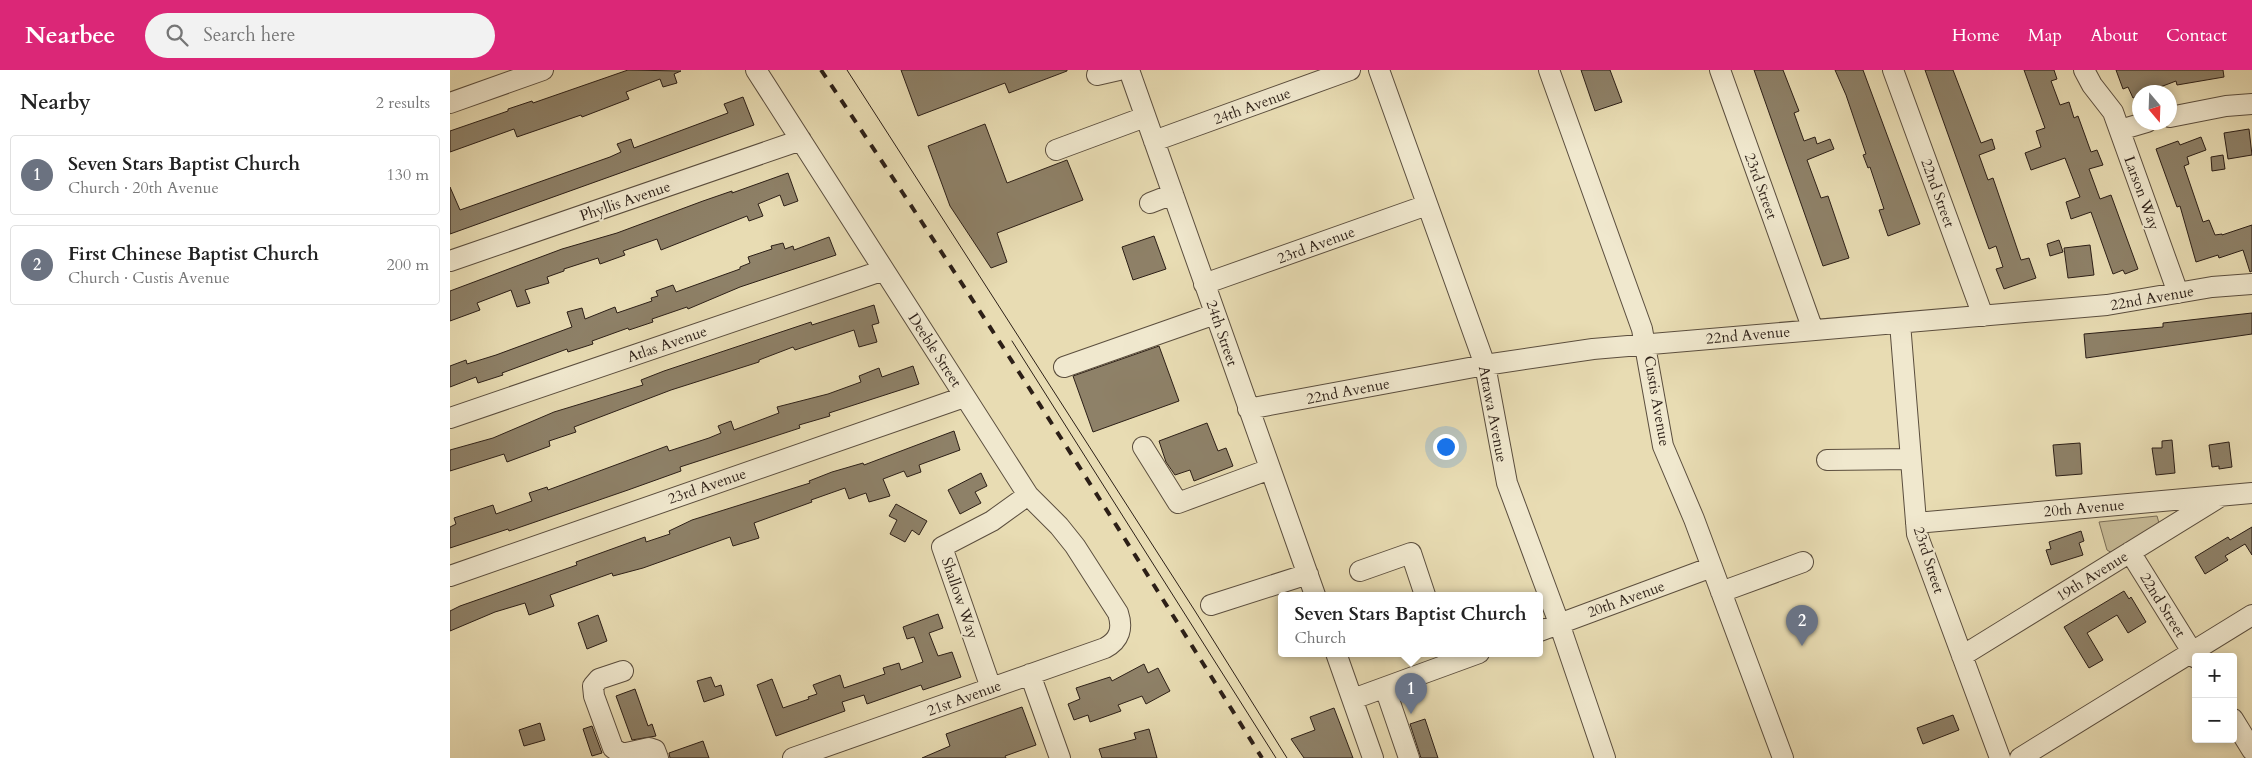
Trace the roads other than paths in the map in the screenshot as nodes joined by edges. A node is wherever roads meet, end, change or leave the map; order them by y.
1 (543, 70) edge
2 (756, 70) edge
3 (1119, 70) edge
4 (1129, 70) edge
5 (1350, 70) edge
6 (1379, 70) edge
7 (1549, 70) edge
8 (1720, 70) edge
9 (1893, 70) edge
10 (2084, 70) edge
11 (1097, 75) dead end
12 (450, 103) edge
13 (2252, 104) edge
14 (1145, 116) junction
15 (2177, 116) edge
16 (2132, 126) edge
17 (2120, 130) junction
18 (801, 140) junction
19 (1154, 141) junction
20 (1056, 150) dead end
21 (1173, 194) junction
22 (1150, 203) dead end
23 (1427, 205) junction
24 (450, 261) edge
25 (884, 270) junction
26 (1204, 284) junction
27 (2252, 284) edge
28 (2178, 293) junction
29 (1215, 314) junction
30 (1983, 316) junction
31 (1900, 323) junction
32 (1813, 330) junction
33 (1646, 344) junction
34 (1485, 366) junction
35 (1064, 367) dead end
36 (964, 396) junction
37 (1248, 409) junction
38 (450, 418) edge
39 (1143, 447) dead end
40 (1911, 459) junction
41 (1827, 460) dead end
42 (1270, 469) junction
43 (2252, 493) edge
44 (1028, 495) junction
45 (2222, 496) junction
46 (1916, 523) junction
47 (2130, 552) junction
48 (1803, 562) dead end
49 (1712, 568) junction
50 (1360, 571) dead end
51 (1308, 574) junction
52 (450, 576) edge
53 (1315, 592) edge
54 (1424, 592) edge
55 (1721, 592) junction
56 (1211, 605) dead end
57 (2252, 615) edge
58 (1122, 623) joint
59 (1559, 623) junction
60 (1543, 630) edge
61 (2193, 653) edge
62 (2197, 653) edge
63 (1962, 656) junction
64 (2192, 656) edge
65 (1337, 657) edge
66 (1447, 658) edge
67 (623, 671) dead end
68 (1030, 674) junction
69 (992, 688) junction
70 (1385, 688) junction
71 (1353, 699) junction
72 (2237, 726) edge
73 (2252, 751) edge
74 (658, 758) edge
75 (793, 758) edge
76 (1060, 758) edge
77 (1374, 758) edge
78 (1410, 758) edge
79 (1605, 758) edge
80 (1783, 758) edge
81 (2000, 758) edge
82 (2020, 758) edge
83 (2242, 758) edge

1 - 12 street
2 - 18 street, Deeble Street
3 - 11 street
4 - 14 street, 24th Street
5 - 19 street, 24th Avenue
6 - 23 street, Attawa Avenue
7 - 33 street, Custis Avenue
8 - 32 street, 23rd Street
9 - 30 street, 22nd Street
10 - 17 street, Larson Way
13 - 15 street
14 - 19 street, 24th Street
14 - 20 street
16 - 17 street
17 - 28 street, Larson Way
18 - 24 street, Phyllis Avenue
18 - 25 street, Deeble Street
19 - 21 street, 24th Street
21 - 22 street
21 - 26 street, 24th Street
23 - 26 street, 23rd Avenue
23 - 34 street, Attawa Avenue
25 - 36 street, Deeble Street
25 - 38 street, Atlas Avenue
26 - 29 street, 24th Street
27 - 28 street, 22nd Avenue
28 - 30 street, 22nd Avenue
29 - 35 street
29 - 37 street, 24th Street
30 - 31 street, 22nd Avenue
31 - 32 street, 22nd Avenue
31 - 40 street, 23rd Street
32 - 33 street, 22nd Avenue
33 - 34 street, 22nd Avenue
33 - 49 street, Custis Avenue
34 - 37 street, 22nd Avenue
34 - 59 street, Attawa Avenue
36 - 44 street, Deeble Street
36 - 52 street, 23rd Avenue
37 - 42 street, 24th Street
39 - 42 street
40 - 41 street
40 - 46 street, 23rd Street
42 - 51 street, 24th Street
43 - 45 street, 20th Avenue
44 - 58 street, Deeble Street
44 - 69 street, Shallow Way
45 - 46 street, 20th Avenue
45 - 47 street, 19th Avenue
46 - 63 street, 23rd Street
47 - 61 street, 22nd Street
47 - 63 street, 19th Avenue
48 - 55 street
49 - 55 street, Custis Avenue
49 - 59 street, 20th Avenue
50 - 54 street
51 - 53 street, 24th Street
51 - 56 street
55 - 80 street, Custis Avenue
57 - 62 street
58 - 68 street, 21st Avenue
59 - 60 street, 20th Avenue
59 - 79 street, Attawa Avenue
63 - 81 street, 23rd Street
64 - 82 street
65 - 71 street
66 - 70 street
67 - 74 street
68 - 69 street, 21st Avenue
68 - 76 street
69 - 75 street, 21st Avenue
70 - 71 street
70 - 78 street
71 - 77 street
72 - 73 street
73 - 83 street

